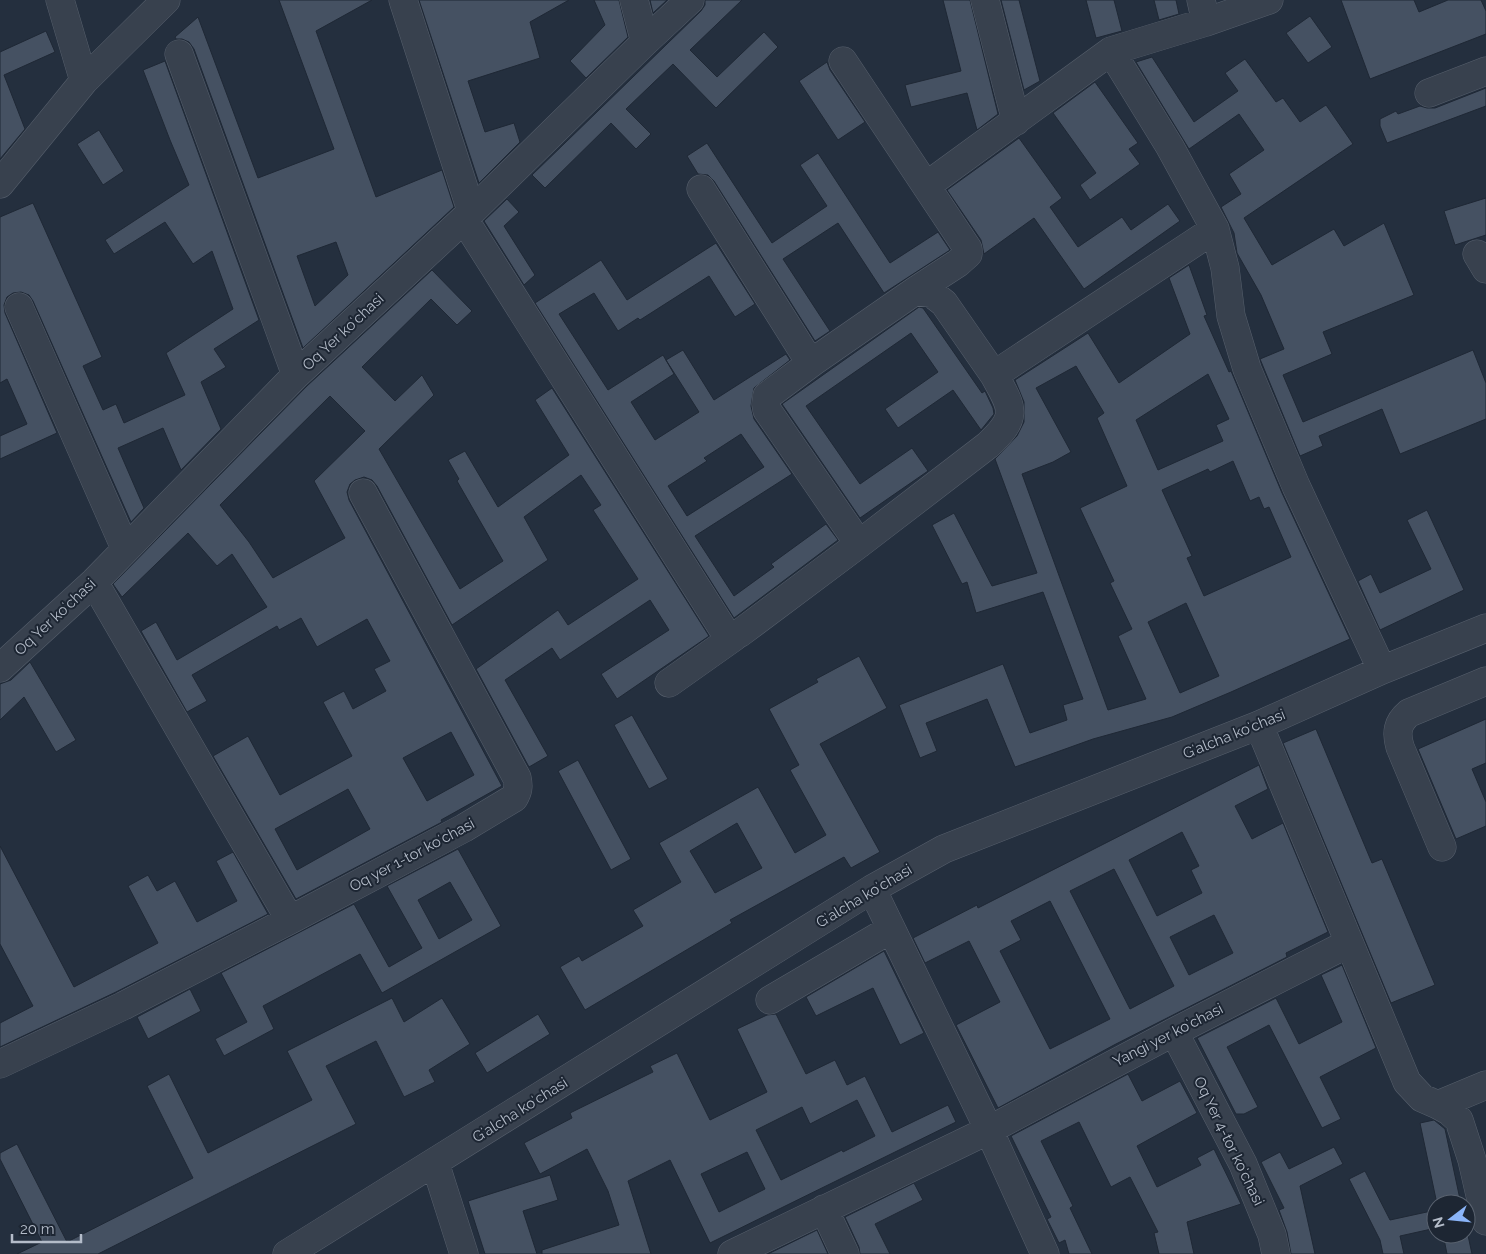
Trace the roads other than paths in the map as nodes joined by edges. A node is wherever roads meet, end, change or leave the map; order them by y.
1 (60, 0) edge
2 (166, 0) edge
3 (403, 0) edge
4 (634, 0) edge
5 (690, 0) edge
6 (985, 0) edge
7 (1269, 0) edge
8 (1203, 11) edge
9 (645, 42) junction
10 (1111, 51) junction
11 (179, 54) dead end
12 (843, 61) dead end
13 (1486, 72) edge
14 (84, 81) junction
15 (1429, 93) dead end
16 (1016, 121) junction
17 (0, 184) edge
18 (926, 186) junction
19 (701, 188) dead end
20 (467, 214) junction
21 (1215, 229) junction
22 (915, 291) junction
23 (19, 307) dead end
24 (814, 361) junction
25 (994, 374) junction
26 (296, 375) junction
27 (364, 492) dead end
28 (859, 544) junction
29 (125, 548) junction
30 (94, 582) junction
31 (1486, 628) edge
32 (734, 637) junction
33 (0, 668) edge
34 (1382, 670) junction
35 (1486, 681) edge
36 (669, 683) dead end
37 (1259, 725) junction
38 (1442, 847) dead end
39 (872, 890) junction
40 (290, 920) junction
41 (891, 929) junction
42 (1349, 943) junction
43 (770, 1000) dead end
44 (1174, 1032) junction
45 (0, 1064) edge
46 (1486, 1085) edge
47 (1438, 1105) junction
48 (989, 1130) junction
49 (435, 1163) junction
50 (824, 1209) junction
51 (1486, 1221) edge
52 (287, 1254) edge
53 (464, 1254) edge
54 (732, 1254) edge
55 (845, 1254) edge
56 (1045, 1254) edge
57 (1276, 1254) edge

1 - 14 street
2 - 14 street
3 - 20 street
4 - 9 street
5 - 9 street, Oq Yer koʻchasi
6 - 16 street
7 - 8 street
8 - 10 street
9 - 20 street, Oq Yer koʻchasi
10 - 16 street
10 - 21 street
11 - 26 street
12 - 18 street
13 - 15 street
14 - 17 street
16 - 18 street
18 - 22 street
19 - 24 street
20 - 26 street, Oq Yer koʻchasi
20 - 32 street
21 - 25 street
21 - 34 street
22 - 24 street
22 - 25 street
23 - 29 street
24 - 28 street
25 - 28 street
26 - 29 street, Oq Yer koʻchasi
27 - 40 street, Oq yer 1-tor koʻchasi
28 - 32 street
29 - 30 street, Oq Yer koʻchasi
30 - 33 street, Oq Yer koʻchasi
30 - 40 street
31 - 34 street, Gʻalcha koʻchasi
32 - 36 street
34 - 37 street, Gʻalcha koʻchasi
35 - 38 street
37 - 39 street, Gʻalcha koʻchasi
37 - 42 street
39 - 41 street
39 - 49 street, Gʻalcha koʻchasi
40 - 45 street, Oq yer 1-tor koʻchasi
41 - 43 street
41 - 48 street
42 - 44 street, Yangi yer koʻchasi
42 - 47 street
44 - 48 street, Yangi yer koʻchasi
44 - 57 street, Oq Yer 4-tor koʻchasi
46 - 47 street
47 - 51 street
48 - 50 street, Yangi yer koʻchasi
48 - 56 street
49 - 52 street, Gʻalcha koʻchasi
49 - 53 street
50 - 54 street, Yangi yer koʻchasi
50 - 55 street

